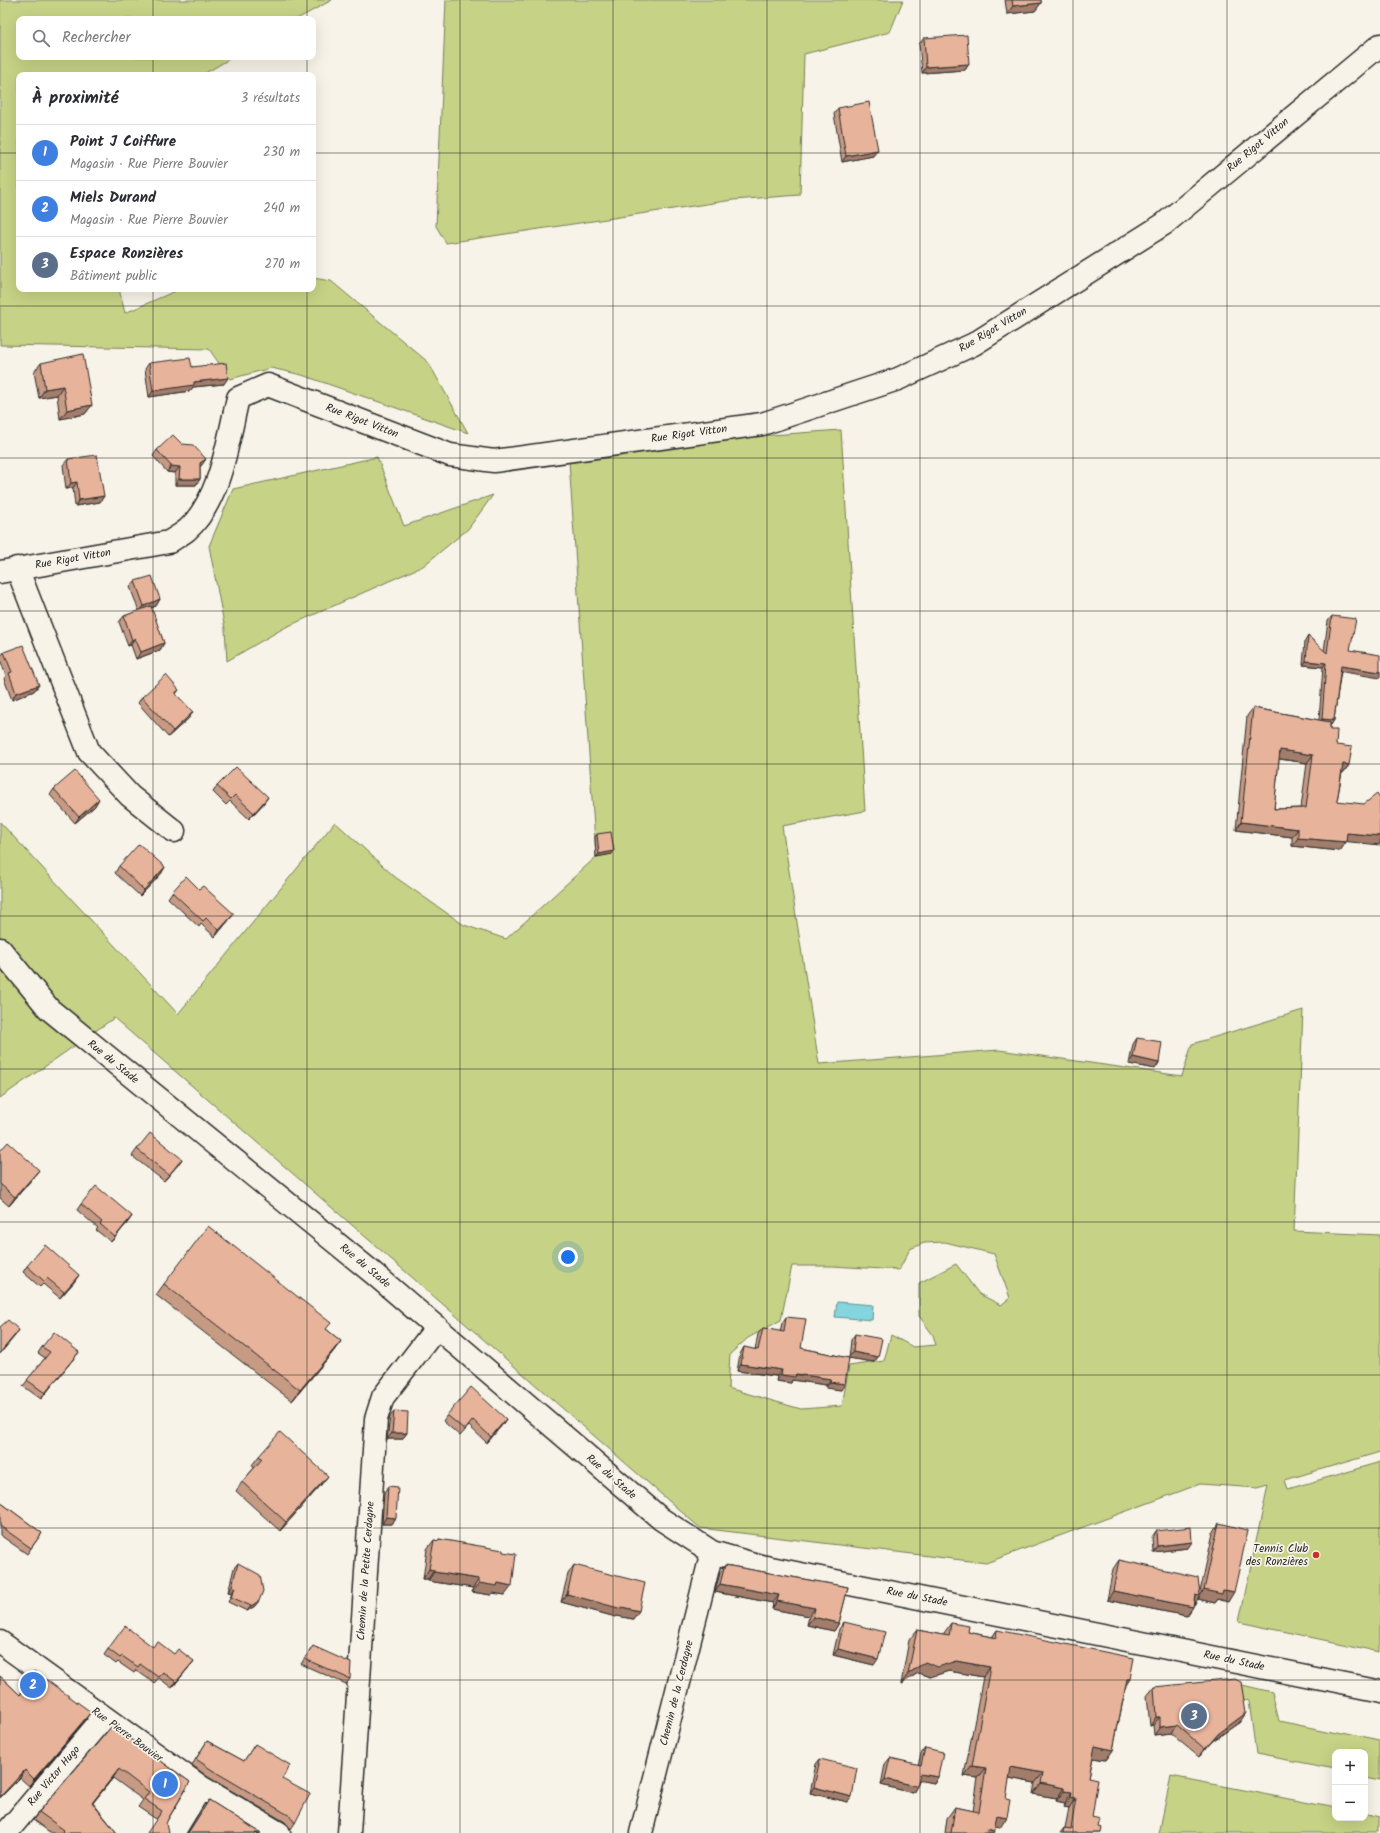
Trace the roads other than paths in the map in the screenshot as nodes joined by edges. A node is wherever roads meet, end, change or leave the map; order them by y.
1 (1380, 44) edge
2 (8, 570) edge
3 (174, 832) dead end
4 (0, 949) edge
5 (436, 1327) junction
6 (712, 1552) junction
7 (0, 1642) edge
8 (1380, 1691) edge
9 (103, 1718) junction
10 (201, 1787) junction
11 (6, 1833) edge
12 (173, 1833) edge
13 (279, 1833) edge
14 (348, 1833) edge
15 (642, 1833) edge

1 - 2 street, Rue Rigot Vitton
2 - 3 street
4 - 5 street, Rue du Stade
5 - 6 street, Rue du Stade
5 - 14 street, Chemin de la Petite Cerdagne
6 - 8 street, Rue du Stade
6 - 15 street, Chemin de la Cerdagne
7 - 9 street, Rue Pierre Bouvier
9 - 10 street, Rue Pierre Bouvier
9 - 11 street, Rue Victor Hugo
10 - 12 street
10 - 13 street, Rue Pierre Bouvier

